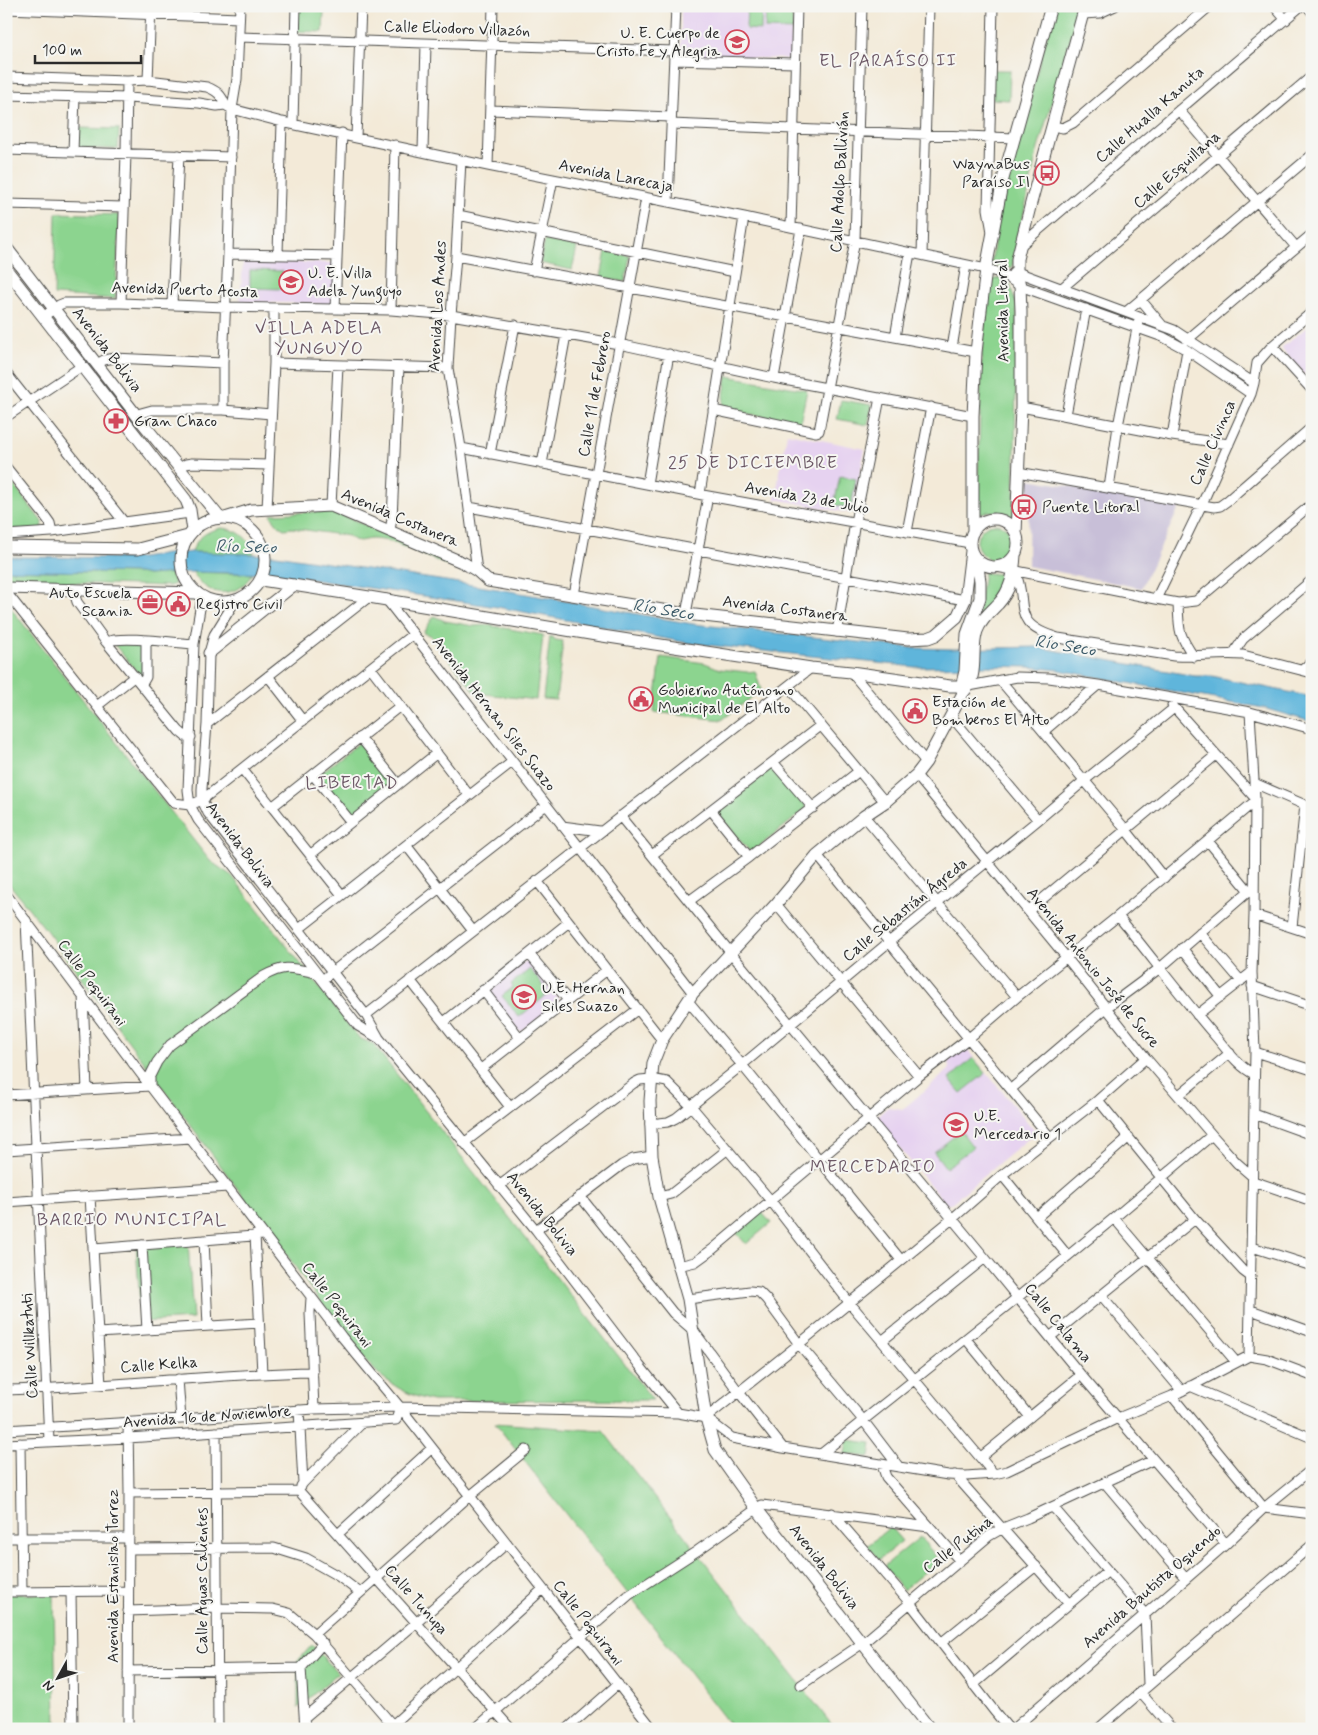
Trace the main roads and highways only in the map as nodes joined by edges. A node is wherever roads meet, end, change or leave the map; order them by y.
1 (1051, 6) edge
2 (1084, 10) edge
3 (6, 247) edge
4 (6, 270) edge
5 (223, 518) junction
6 (1016, 534) junction
7 (189, 536) junction
8 (973, 546) junction
9 (6, 547) edge
10 (1015, 554) junction
11 (262, 577) junction
12 (294, 585) junction
13 (6, 588) edge
14 (197, 593) junction
15 (971, 641) junction
16 (209, 652) road end
17 (964, 689) junction
18 (930, 1729) edge

1 - 8 main road, Avenida Litoral
2 - 6 main road, Avenida Litoral
3 - 5 main road, Avenida Bolivia
4 - 7 main road, Avenida Bolivia
5 - 7 main road
5 - 8 main road, Avenida Costanera
5 - 11 main road
6 - 8 main road
6 - 10 main road
7 - 9 main road
7 - 14 main road
8 - 10 main road
8 - 15 main road, Avenida Litoral
10 - 15 main road
11 - 12 main road
11 - 14 main road
12 - 16 main road
12 - 17 main road
13 - 14 main road
15 - 17 main road
17 - 18 main road, Avenida Bolivia

